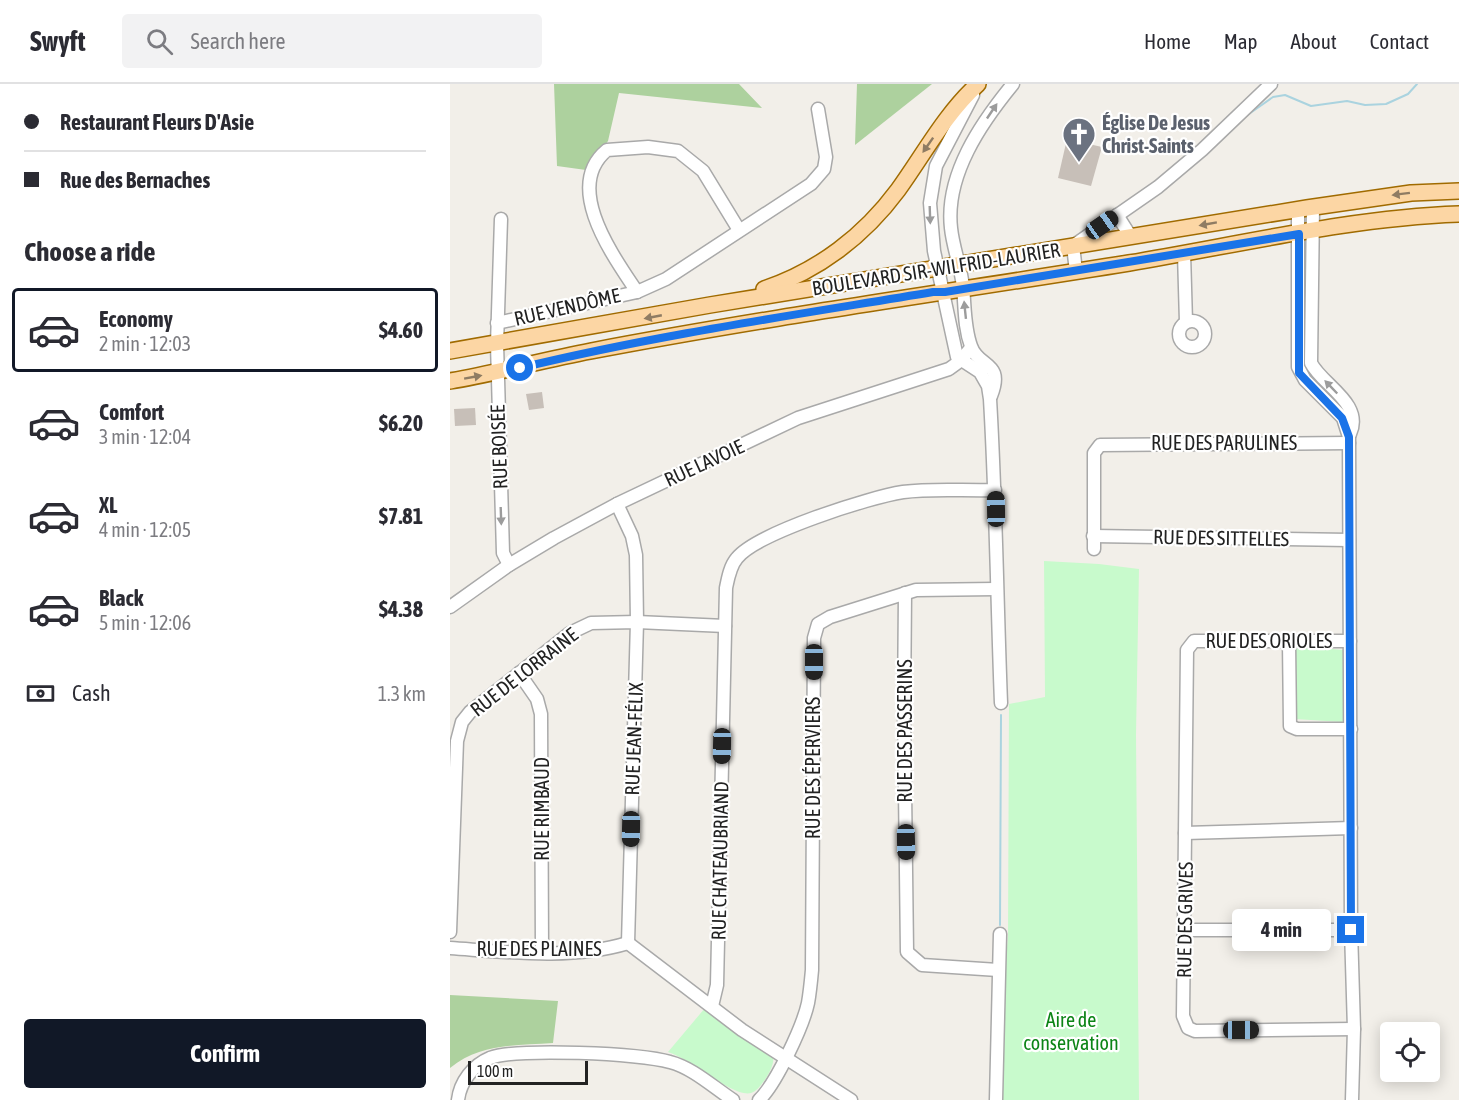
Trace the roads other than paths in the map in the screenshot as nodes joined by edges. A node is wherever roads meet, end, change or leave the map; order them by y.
1 (979, 84) edge
2 (1013, 84) edge
3 (1271, 84) edge
4 (818, 110) dead end
5 (1459, 191) edge
6 (1306, 208) junction
7 (1459, 214) edge
8 (1116, 215) junction
9 (501, 219) dead end
10 (739, 230) junction
11 (1306, 232) junction
12 (1131, 237) junction
13 (1073, 246) junction
14 (1184, 253) junction
15 (959, 264) junction
16 (938, 268) junction
17 (1076, 271) junction
18 (963, 288) junction
19 (637, 292) junction
20 (945, 292) junction
21 (710, 305) junction
22 (1186, 322) dead end
23 (497, 323) junction
24 (496, 344) junction
25 (971, 348) junction
26 (1298, 350) junction
27 (1311, 350) junction
28 (450, 351) edge
29 (960, 361) junction
30 (497, 373) junction
31 (450, 381) edge
32 (990, 399) junction
33 (1349, 440) junction
34 (995, 490) junction
35 (617, 504) junction
36 (1349, 540) junction
37 (1094, 543) joint
38 (509, 565) junction
39 (996, 589) junction
40 (905, 593) junction
41 (450, 607) edge
42 (637, 622) junction
43 (725, 626) junction
44 (1350, 641) junction
45 (1289, 642) junction
46 (1189, 645) joint
47 (519, 673) junction
48 (1001, 703) dead end
49 (1351, 729) junction
50 (1351, 828) junction
51 (1185, 832) junction
52 (1185, 930) junction
53 (1351, 930) junction
54 (450, 932) edge
55 (999, 934) dead end
56 (628, 944) junction
57 (450, 948) edge
58 (542, 952) junction
59 (998, 970) junction
60 (712, 1006) junction
61 (1354, 1029) junction
62 (785, 1057) junction
63 (458, 1100) edge
64 (733, 1100) edge
65 (759, 1100) edge
66 (851, 1100) edge
67 (996, 1100) edge
68 (1353, 1100) edge

1 -> 16 street
1 -> 21 main road
15 -> 2 street
3 - 8 street
4 - 10 street, RUE VENDÔME
5 -> 6 main road, BOULEVARD SIR-WILFRID-LAURIER
6 - 11 street
6 -> 12 main road, BOULEVARD SIR-WILFRID-LAURIER
7 - 11 main road, BOULEVARD SIR-WILFRID-LAURIER
8 - 12 street
8 - 13 street
9 - 23 street, RUE BOISÉE
10 - 19 street, RUE VENDÔME
10 - 19 street, RUE VENDÔME
11 - 14 main road, BOULEVARD SIR-WILFRID-LAURIER
11 - 26 street
11 - 27 street
12 - 13 main road, BOULEVARD SIR-WILFRID-LAURIER
13 - 15 main road, BOULEVARD SIR-WILFRID-LAURIER
13 - 17 street
14 - 17 main road, BOULEVARD SIR-WILFRID-LAURIER
14 - 22 street
15 - 16 main road, BOULEVARD SIR-WILFRID-LAURIER
15 - 18 street
16 - 20 street
16 - 21 main road, BOULEVARD SIR-WILFRID-LAURIER
17 - 18 main road, BOULEVARD SIR-WILFRID-LAURIER
18 - 20 main road, BOULEVARD SIR-WILFRID-LAURIER
25 -> 18 street
19 - 23 street, RUE VENDÔME
20 - 29 street
20 - 30 main road, BOULEVARD SIR-WILFRID-LAURIER
21 -> 24 main road, BOULEVARD SIR-WILFRID-LAURIER
23 - 24 street, RUE BOISÉE
24 - 28 main road, BOULEVARD SIR-WILFRID-LAURIER
24 - 30 street, RUE BOISÉE
25 - 29 street, RUE LAVOIE
25 - 32 street
26 - 27 street
26 - 33 street
33 -> 27 street
29 - 32 street
29 - 35 street, RUE LAVOIE
31 -> 30 main road, BOULEVARD SIR-WILFRID-LAURIER
30 -> 38 street, RUE BOISÉE
32 - 34 street
33 - 36 street
33 - 37 street, RUE DES PARULINES
34 - 39 street
34 - 43 street, RUE CHATEAUBRIAND
35 - 38 street, RUE LAVOIE
35 - 42 street, RUE JEAN-FÉLIX
36 - 37 street, RUE DES SITTELLES
36 - 44 street
38 - 41 street, RUE LAVOIE
39 - 40 street, RUE DES ÉPERVIERS
39 - 48 street
40 - 59 street, RUE DES PASSERINS
40 - 62 street, RUE DES ÉPERVIERS
42 - 43 street, RUE DE LORRAINE
42 - 47 street, RUE DE LORRAINE
42 - 56 street, RUE JEAN-FÉLIX
43 - 60 street, RUE CHATEAUBRIAND
44 - 45 street, RUE DES ORIOLES
44 - 49 street
45 - 46 street, RUE DES ORIOLES
45 - 49 street
46 - 51 street, RUE DES GRIVES
47 - 54 street, RUE DE LORRAINE
47 - 58 street, RUE RIMBAUD
49 - 50 street
50 - 51 street
50 - 53 street
51 - 52 street, RUE DES GRIVES
52 - 53 street
52 - 61 street, RUE DES GRIVES
53 - 61 street
55 - 59 street
56 - 58 street, RUE DES PLAINES
56 - 60 street
57 - 58 street, RUE DES PLAINES
59 - 67 street
60 - 62 street
61 - 68 street
62 - 65 street, RUE DES ÉPERVIERS
62 - 66 street
63 - 64 street

